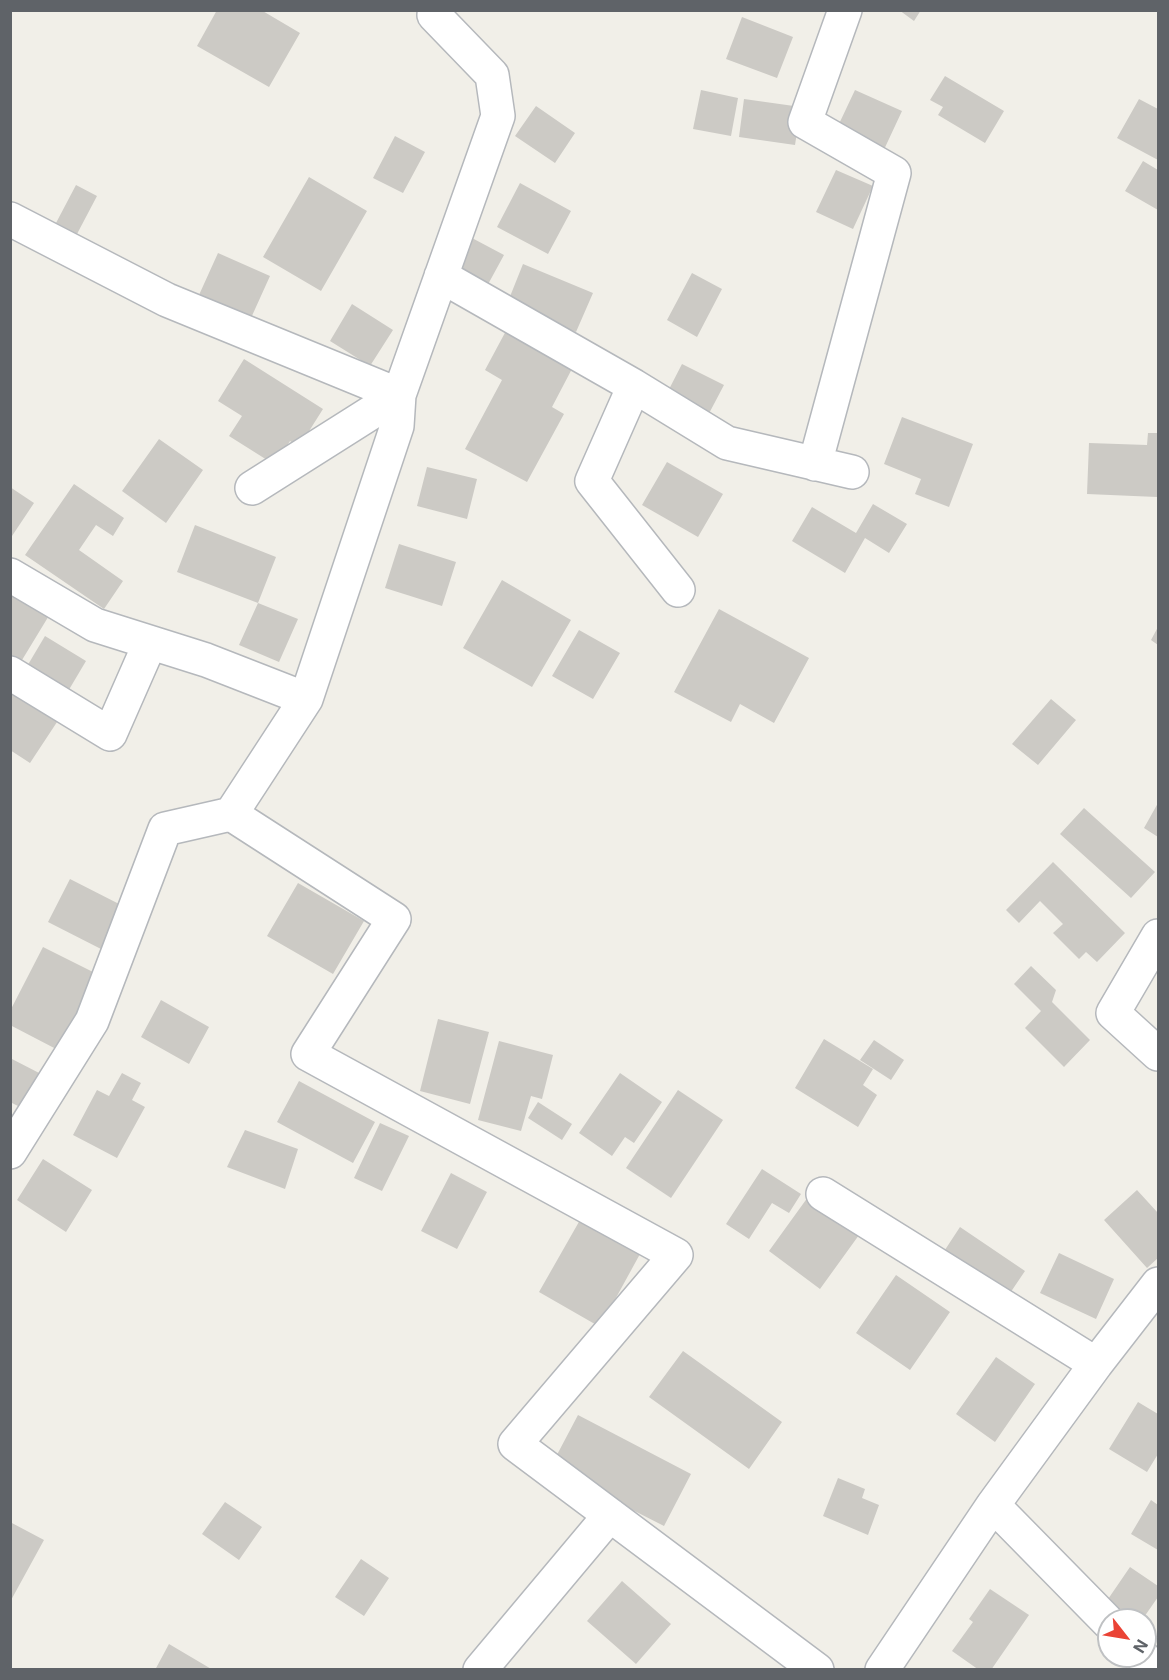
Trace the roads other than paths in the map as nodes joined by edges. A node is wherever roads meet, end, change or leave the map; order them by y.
1 (436, 10) edge
2 (845, 10) edge
3 (10, 219) edge
4 (441, 276) junction
5 (634, 386) junction
6 (399, 395) junction
7 (815, 464) junction
8 (852, 472) dead end
9 (252, 488) dead end
10 (10, 574) edge
11 (678, 590) dead end
12 (150, 643) junction
13 (10, 673) edge
14 (306, 699) junction
15 (231, 814) junction
16 (1158, 936) edge
17 (1158, 1054) edge
18 (10, 1152) edge
19 (824, 1194) dead end
20 (1158, 1284) edge
21 (1096, 1364) junction
22 (993, 1505) junction
23 (610, 1515) junction
24 (1097, 1611) edge
25 (480, 1670) edge
26 (817, 1670) edge
27 (882, 1670) edge

1 - 4 street
2 - 7 street
3 - 6 street
4 - 5 street
4 - 6 street
5 - 7 street
5 - 11 street
6 - 9 street
6 - 14 street
7 - 8 street
10 - 12 street
12 - 13 street
12 - 14 street
14 - 15 street
15 - 18 street
15 - 23 street
16 - 17 street
19 - 21 street
20 - 21 street
21 - 22 street
22 - 24 street
22 - 27 street
23 - 25 street
23 - 26 street

